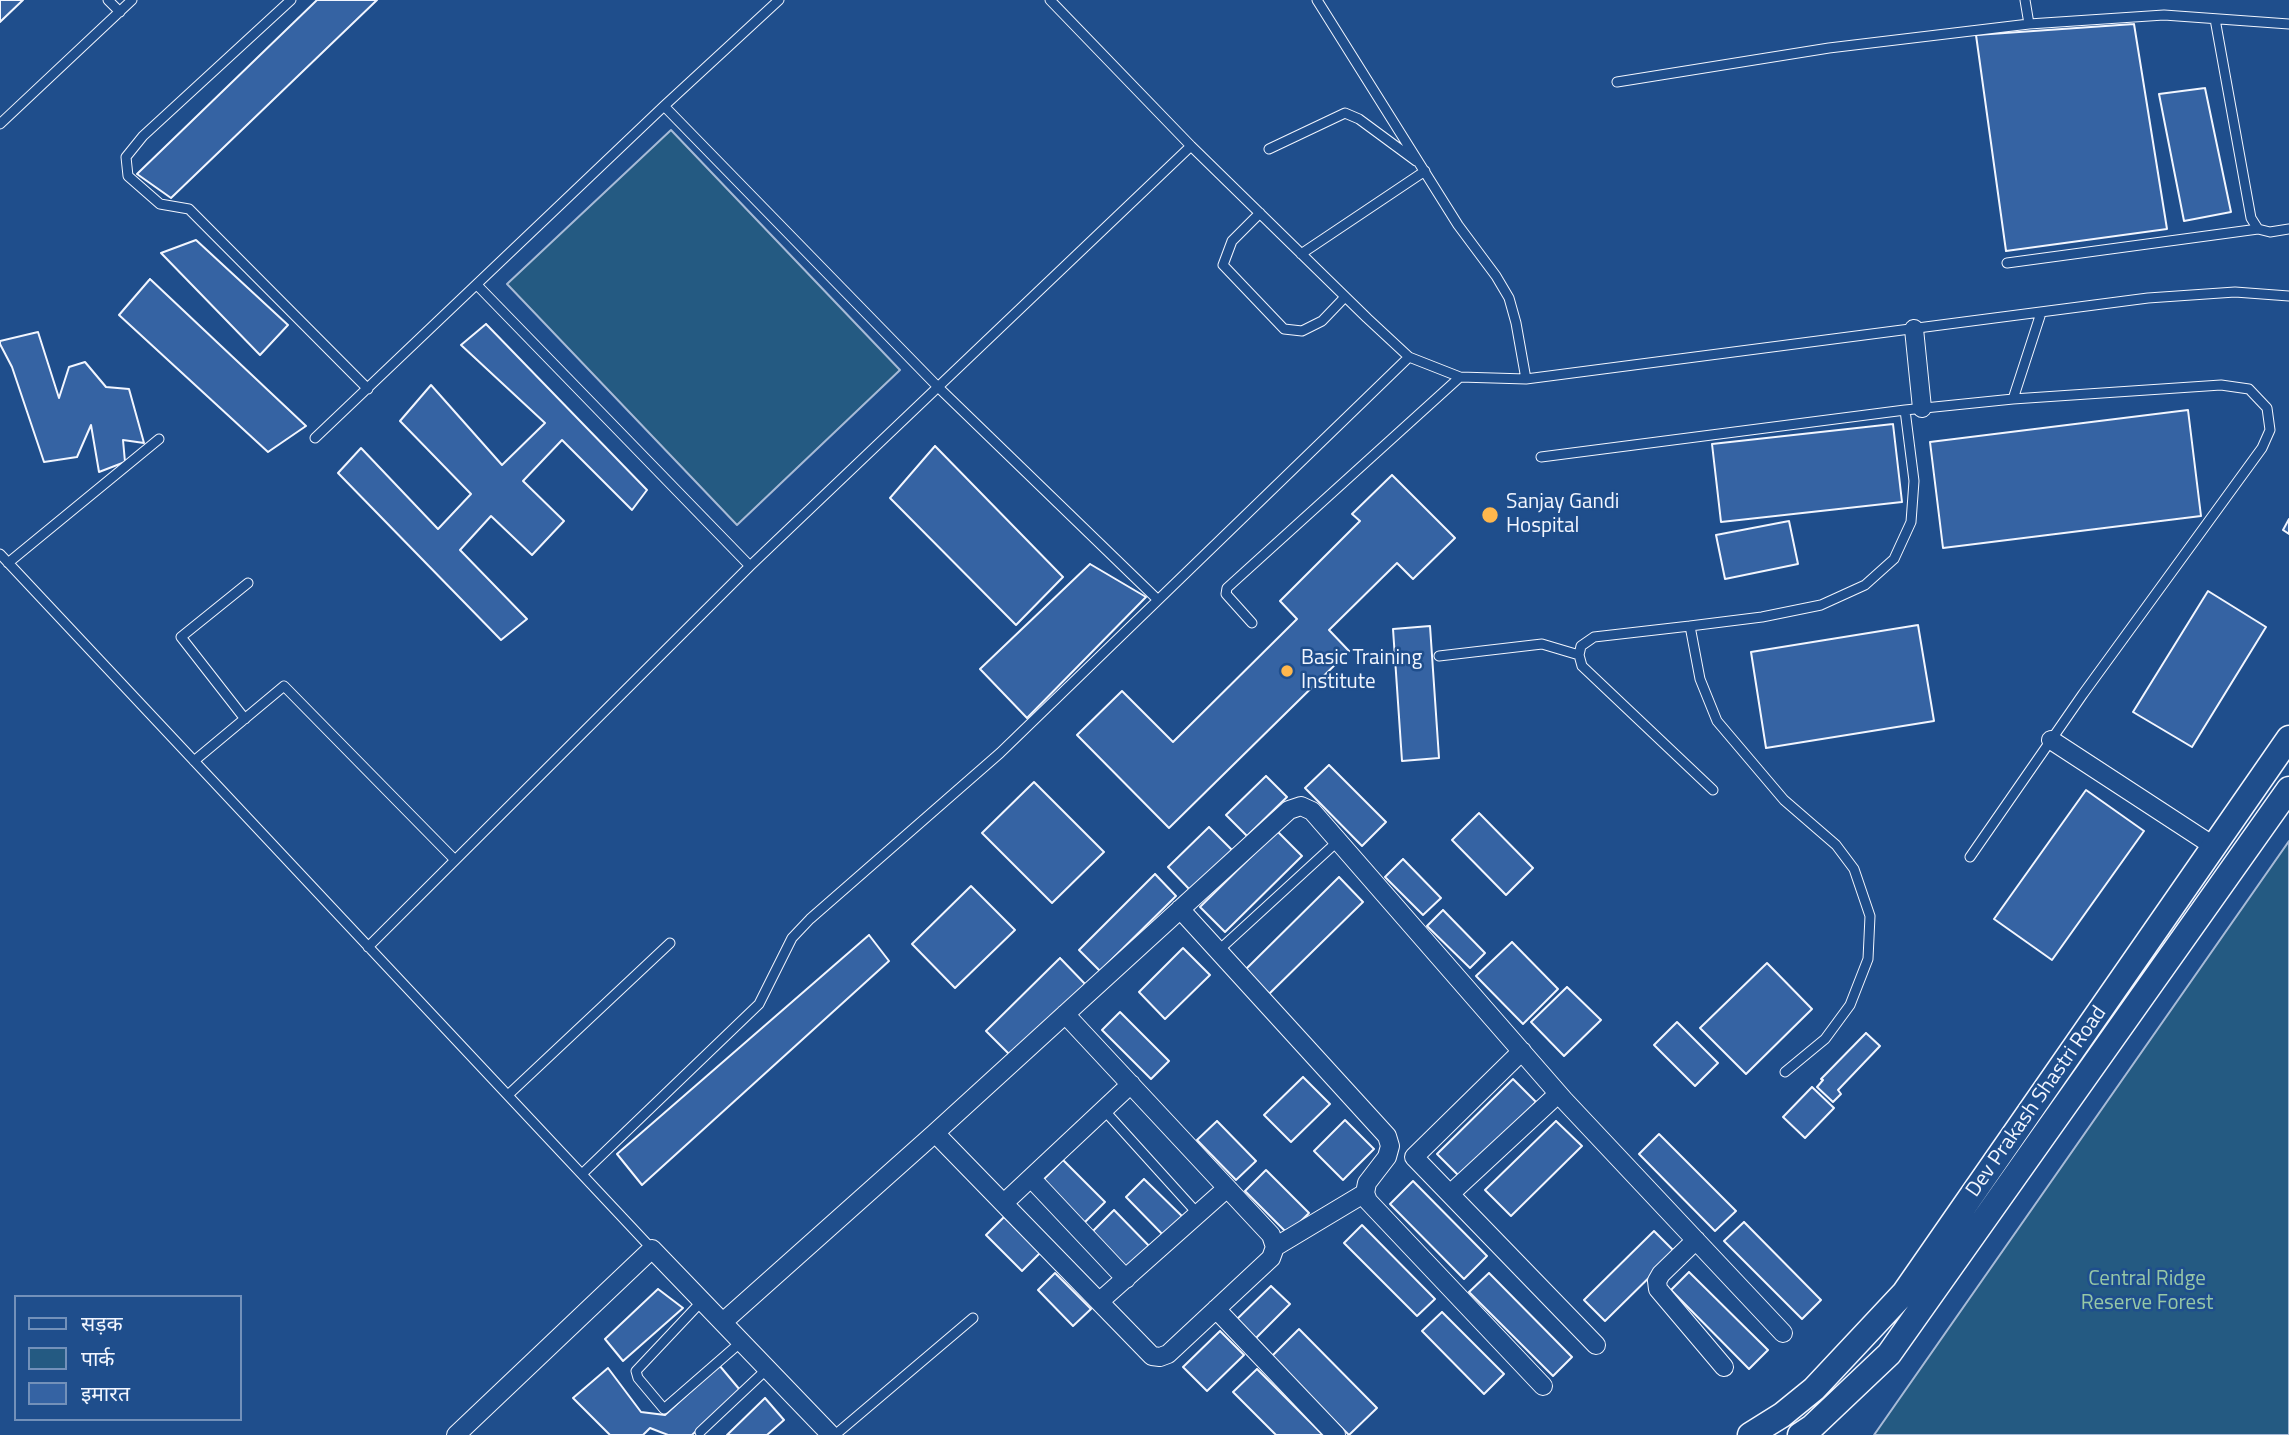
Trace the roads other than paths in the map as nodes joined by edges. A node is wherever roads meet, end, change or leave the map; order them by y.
1 (108, 0) edge
2 (132, 0) edge
3 (291, 0) edge
4 (779, 0) edge
5 (1050, 0) edge
6 (1317, 0) edge
7 (2025, 0) edge
8 (120, 12) junction
9 (2215, 19) junction
10 (2029, 24) junction
11 (2289, 24) edge
12 (1617, 82) dead end
13 (664, 106) junction
14 (0, 124) edge
15 (1191, 146) junction
16 (1269, 149) dead end
17 (1423, 167) junction
18 (1260, 213) junction
19 (2258, 229) junction
20 (2289, 229) edge
21 (1301, 254) junction
22 (2007, 263) dead end
23 (478, 286) junction
24 (2289, 296) edge
25 (1345, 297) junction
26 (2040, 313) junction
27 (1914, 329) junction
28 (1409, 357) junction
29 (1461, 377) junction
30 (1525, 379) junction
31 (938, 387) junction
32 (368, 389) junction
33 (2013, 399) junction
34 (1913, 409) junction
35 (159, 439) dead end
36 (315, 439) dead end
37 (1541, 457) dead end
38 (0, 554) edge
39 (8, 563) junction
40 (750, 566) junction
41 (248, 583) dead end
42 (1157, 599) junction
43 (1252, 623) dead end
44 (1690, 626) junction
45 (1579, 655) junction
46 (1439, 656) dead end
47 (244, 719) junction
48 (2289, 738) edge
49 (2051, 740) junction
50 (194, 761) junction
51 (2289, 789) edge
52 (1713, 790) dead end
53 (1338, 841) junction
54 (2215, 847) junction
55 (1970, 857) dead end
56 (455, 860) junction
57 (1180, 909) junction
58 (670, 943) dead end
59 (368, 947) junction
60 (1219, 950) junction
61 (1065, 1014) junction
62 (1522, 1051) junction
63 (1785, 1072) dead end
64 (1131, 1084) junction
65 (1558, 1094) junction
66 (508, 1095) junction
67 (1104, 1110) junction
68 (936, 1133) junction
69 (582, 1174) junction
70 (1031, 1178) junction
71 (1226, 1189) junction
72 (1365, 1193) junction
73 (1450, 1194) junction
74 (1004, 1203) junction
75 (1198, 1214) junction
76 (1696, 1240) junction
77 (1275, 1247) junction
78 (652, 1249) junction
79 (1126, 1279) junction
80 (702, 1301) junction
81 (1100, 1301) junction
82 (1216, 1309) junction
83 (972, 1318) dead end
84 (723, 1322) junction
85 (1783, 1333) dead end
86 (741, 1342) junction
87 (1596, 1345) dead end
88 (1724, 1367) dead end
89 (767, 1368) junction
90 (1543, 1386) dead end
91 (699, 1432) dead end
92 (456, 1435) edge
93 (833, 1435) edge
94 (1336, 1435) edge
95 (1750, 1435) edge
96 (1800, 1435) edge

1 - 8 lane
2 - 8 lane
3 - 32 lane
4 - 13 lane
5 - 15 lane
6 - 17 lane
7 - 10 lane
8 - 14 lane
9 - 10 lane
9 - 11 lane
9 - 19 lane
10 - 12 lane
13 - 23 lane
13 - 31 lane
15 - 18 lane
15 - 31 lane
16 - 17 lane
17 - 21 lane
17 - 30 lane
18 - 21 lane
18 - 25 lane
19 - 20 lane
19 - 22 lane
21 - 25 lane
23 - 32 lane
23 - 40 lane
24 - 26 lane
25 - 28 lane
26 - 27 lane
26 - 33 lane
27 - 30 lane
27 - 34 street
28 - 29 lane
28 - 42 lane
29 - 30 lane
29 - 43 lane
31 - 40 lane
31 - 42 lane
32 - 36 lane
33 - 34 lane
33 - 49 lane
34 - 37 lane
34 - 44 lane
35 - 39 lane
38 - 39 lane
39 - 50 lane
40 - 56 lane
41 - 47 lane
42 - 69 lane
44 - 45 lane
44 - 63 lane
45 - 46 lane
45 - 52 lane
47 - 50 lane
47 - 56 lane
48 - 54 street, Dev Prakash Shastri Road
49 - 54 street
49 - 55 lane
50 - 59 lane
51 - 96 street, Dev Prakash Shastri Road
53 - 57 street
53 - 60 lane
53 - 62 street
54 - 95 street, Dev Prakash Shastri Road
56 - 59 lane
57 - 60 street
57 - 61 street
58 - 66 lane
59 - 66 lane
60 - 72 street
61 - 64 street
61 - 68 street
62 - 65 street
62 - 73 street
64 - 67 street
64 - 71 street
65 - 73 street
65 - 76 street
66 - 69 lane
67 - 70 street
67 - 75 lane
68 - 74 street
68 - 84 street
69 - 78 lane
70 - 74 street
70 - 79 street
71 - 75 street
71 - 77 street
72 - 77 street
72 - 90 street
73 - 87 street
74 - 81 street
75 - 79 street
76 - 85 street
76 - 88 street
77 - 82 street
78 - 80 street
78 - 92 street
79 - 81 street
80 - 84 street
80 - 86 lane
81 - 82 street
82 - 94 street
83 - 93 lane
84 - 86 street
86 - 89 street
89 - 91 lane
89 - 93 street

